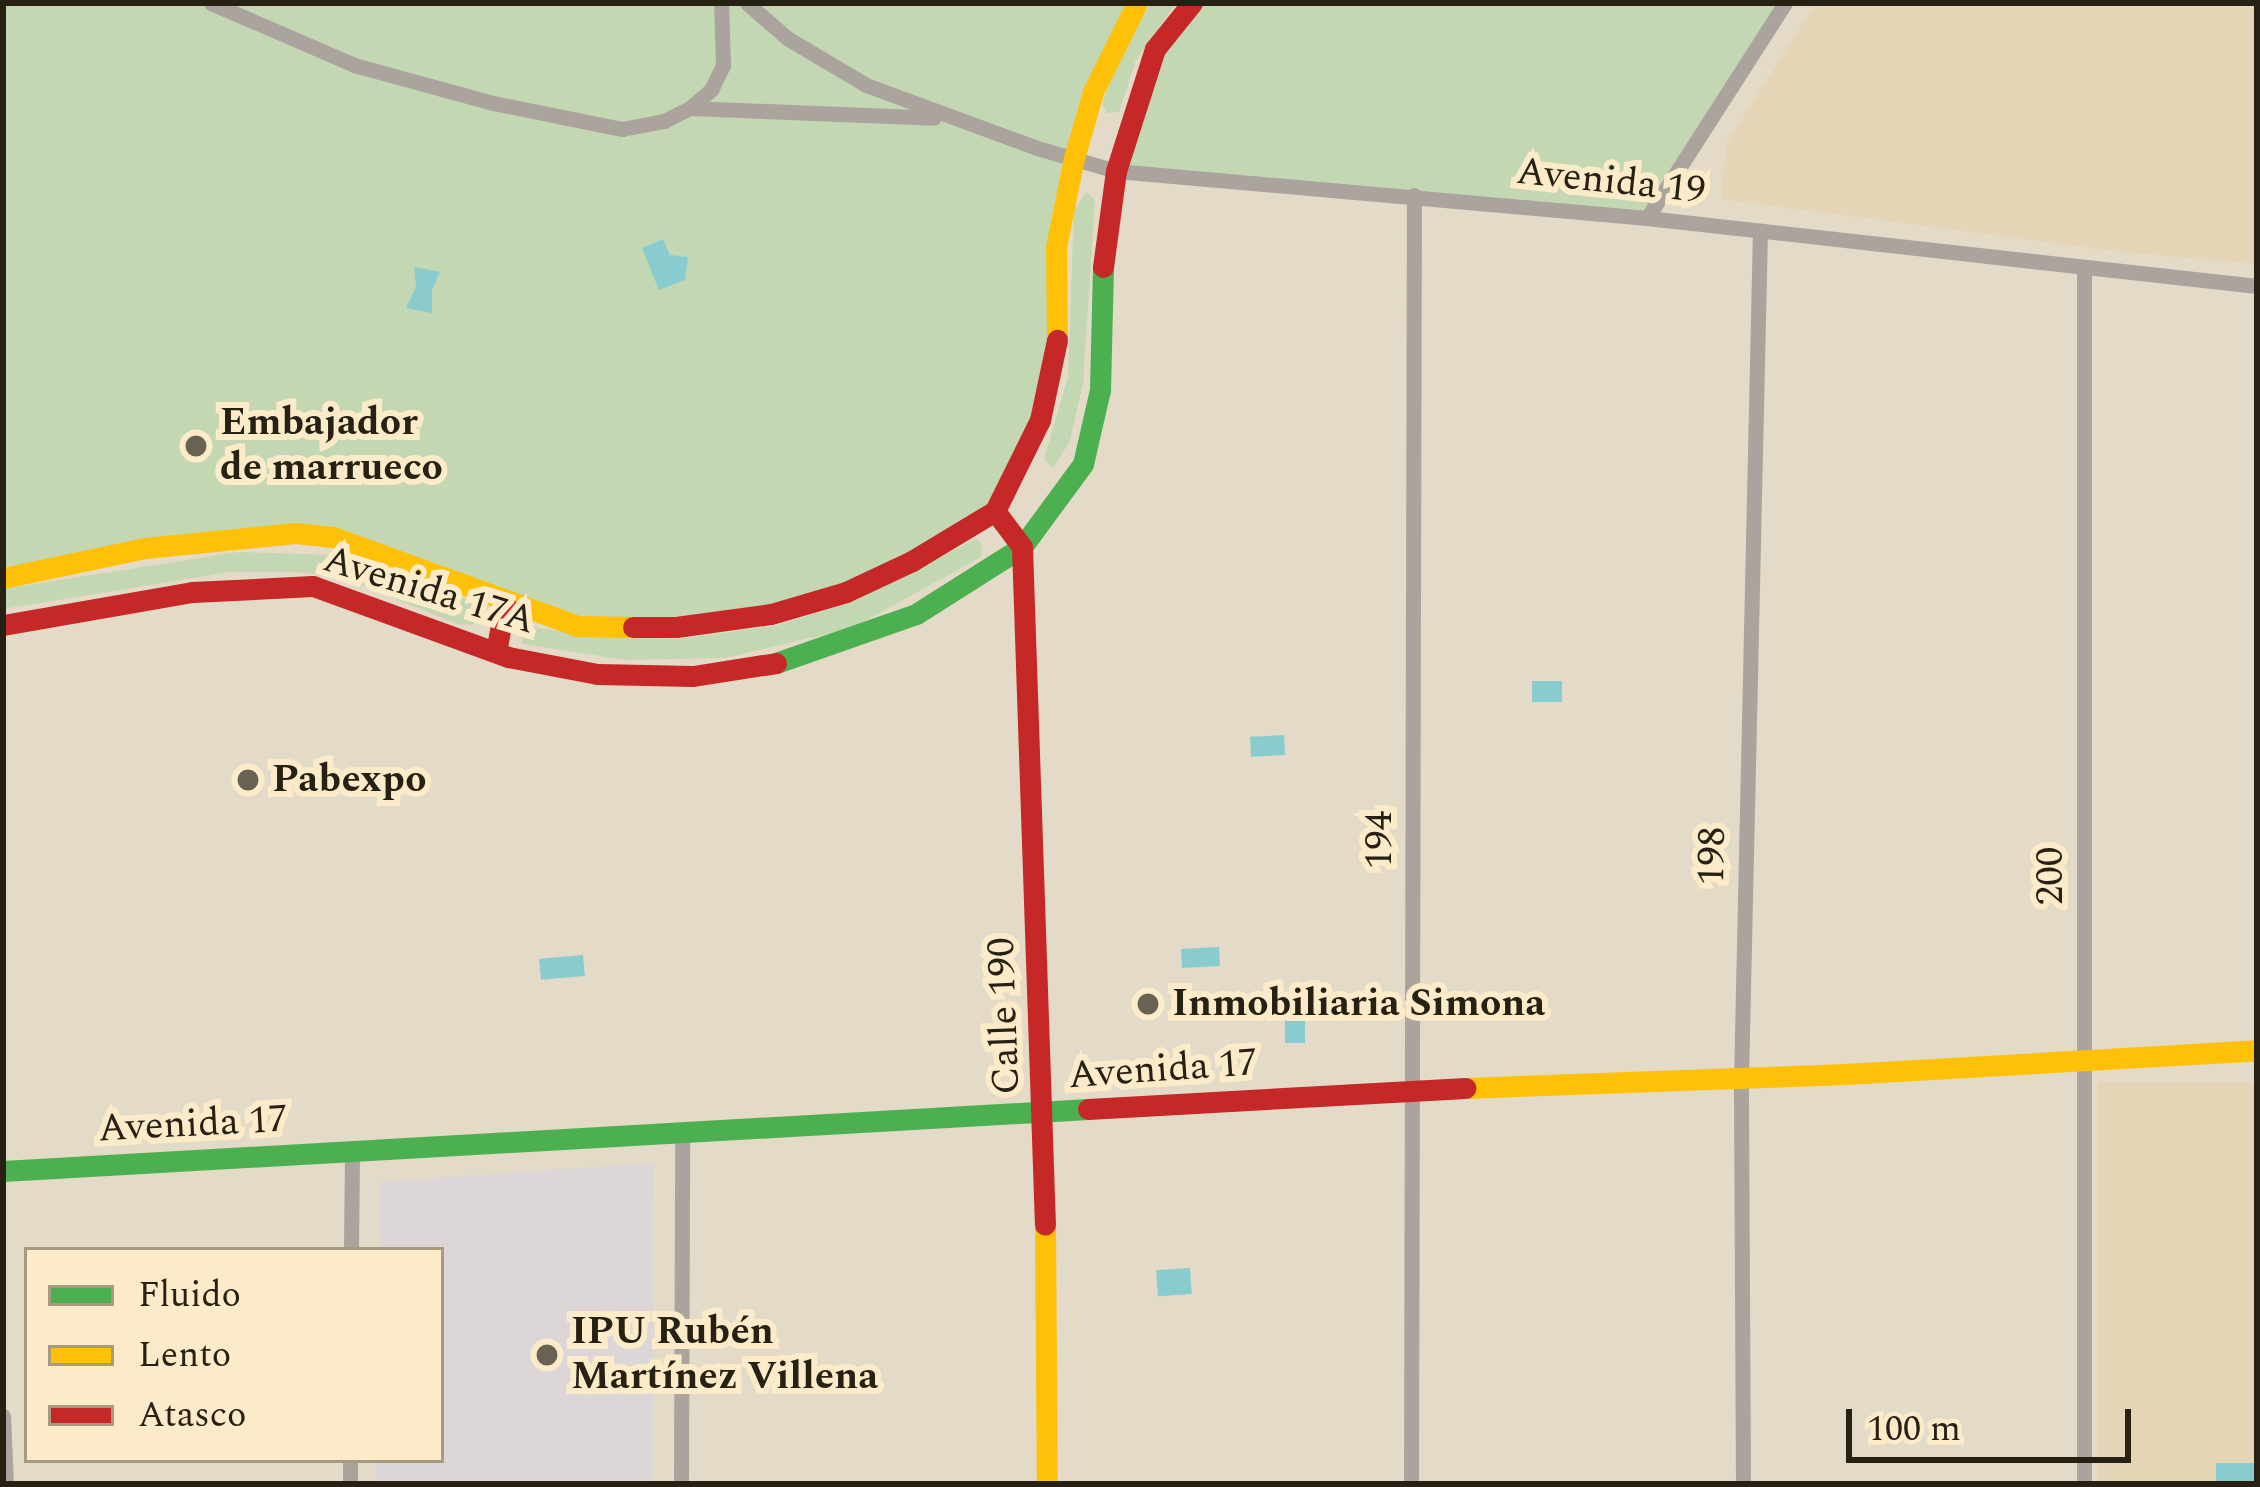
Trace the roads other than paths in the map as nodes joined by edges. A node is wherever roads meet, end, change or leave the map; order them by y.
1 (211, 3) edge
2 (721, 3) edge
3 (747, 3) edge
4 (1137, 3) edge
5 (1192, 3) edge
6 (1785, 3) edge
7 (690, 108) junction
8 (964, 122) junction
9 (1074, 158) junction
10 (1116, 170) junction
11 (1414, 196) junction
12 (1646, 218) junction
13 (1760, 231) junction
14 (2084, 268) junction
15 (2257, 286) edge
16 (995, 511) junction
17 (1022, 547) junction
18 (3, 578) edge
19 (505, 604) junction
20 (3, 625) edge
21 (496, 652) junction
22 (2257, 1050) edge
23 (2084, 1063) junction
24 (1741, 1079) junction
25 (1413, 1090) junction
26 (1044, 1114) junction
27 (682, 1134) junction
28 (352, 1152) junction
29 (3, 1171) edge
30 (351, 1247) edge
31 (3, 1417) edge
32 (6, 1484) edge
33 (681, 1484) edge
34 (1047, 1484) edge
35 (1411, 1484) edge
36 (1743, 1484) edge
37 (2084, 1484) edge

1 - 7 street
2 - 7 street
3 - 8 street
4 - 9 main road
5 - 10 main road
6 - 12 street
7 - 8 street
8 - 9 street, Avenida 19
9 - 10 street, Avenida 19
9 - 16 main road
10 - 11 street, Avenida 19
10 - 17 main road
11 - 12 street, Avenida 19
11 - 25 street, 194
12 - 13 street, Avenida 19
13 - 14 street, Avenida 19
13 - 24 street, 198
14 - 15 street, Avenida 19
14 - 23 street, 200
16 - 17 main road
16 - 19 main road, Avenida 17A
17 - 21 main road, Avenida 17A
17 - 26 main road, Calle 190
18 - 19 main road, Avenida 17A
19 - 21 main road
20 - 21 main road, Avenida 17A
22 - 23 main road, Avenida 17
23 - 24 main road, Avenida 17
23 - 37 street, 200
24 - 25 main road, Avenida 17
24 - 36 street, 198
25 - 26 main road, Avenida 17
25 - 35 street, 194
26 - 27 main road, Avenida 17
26 - 34 main road, Calle 190
27 - 28 main road, Avenida 17
27 - 33 street
28 - 29 main road, Avenida 17
28 - 30 street
31 - 32 street

